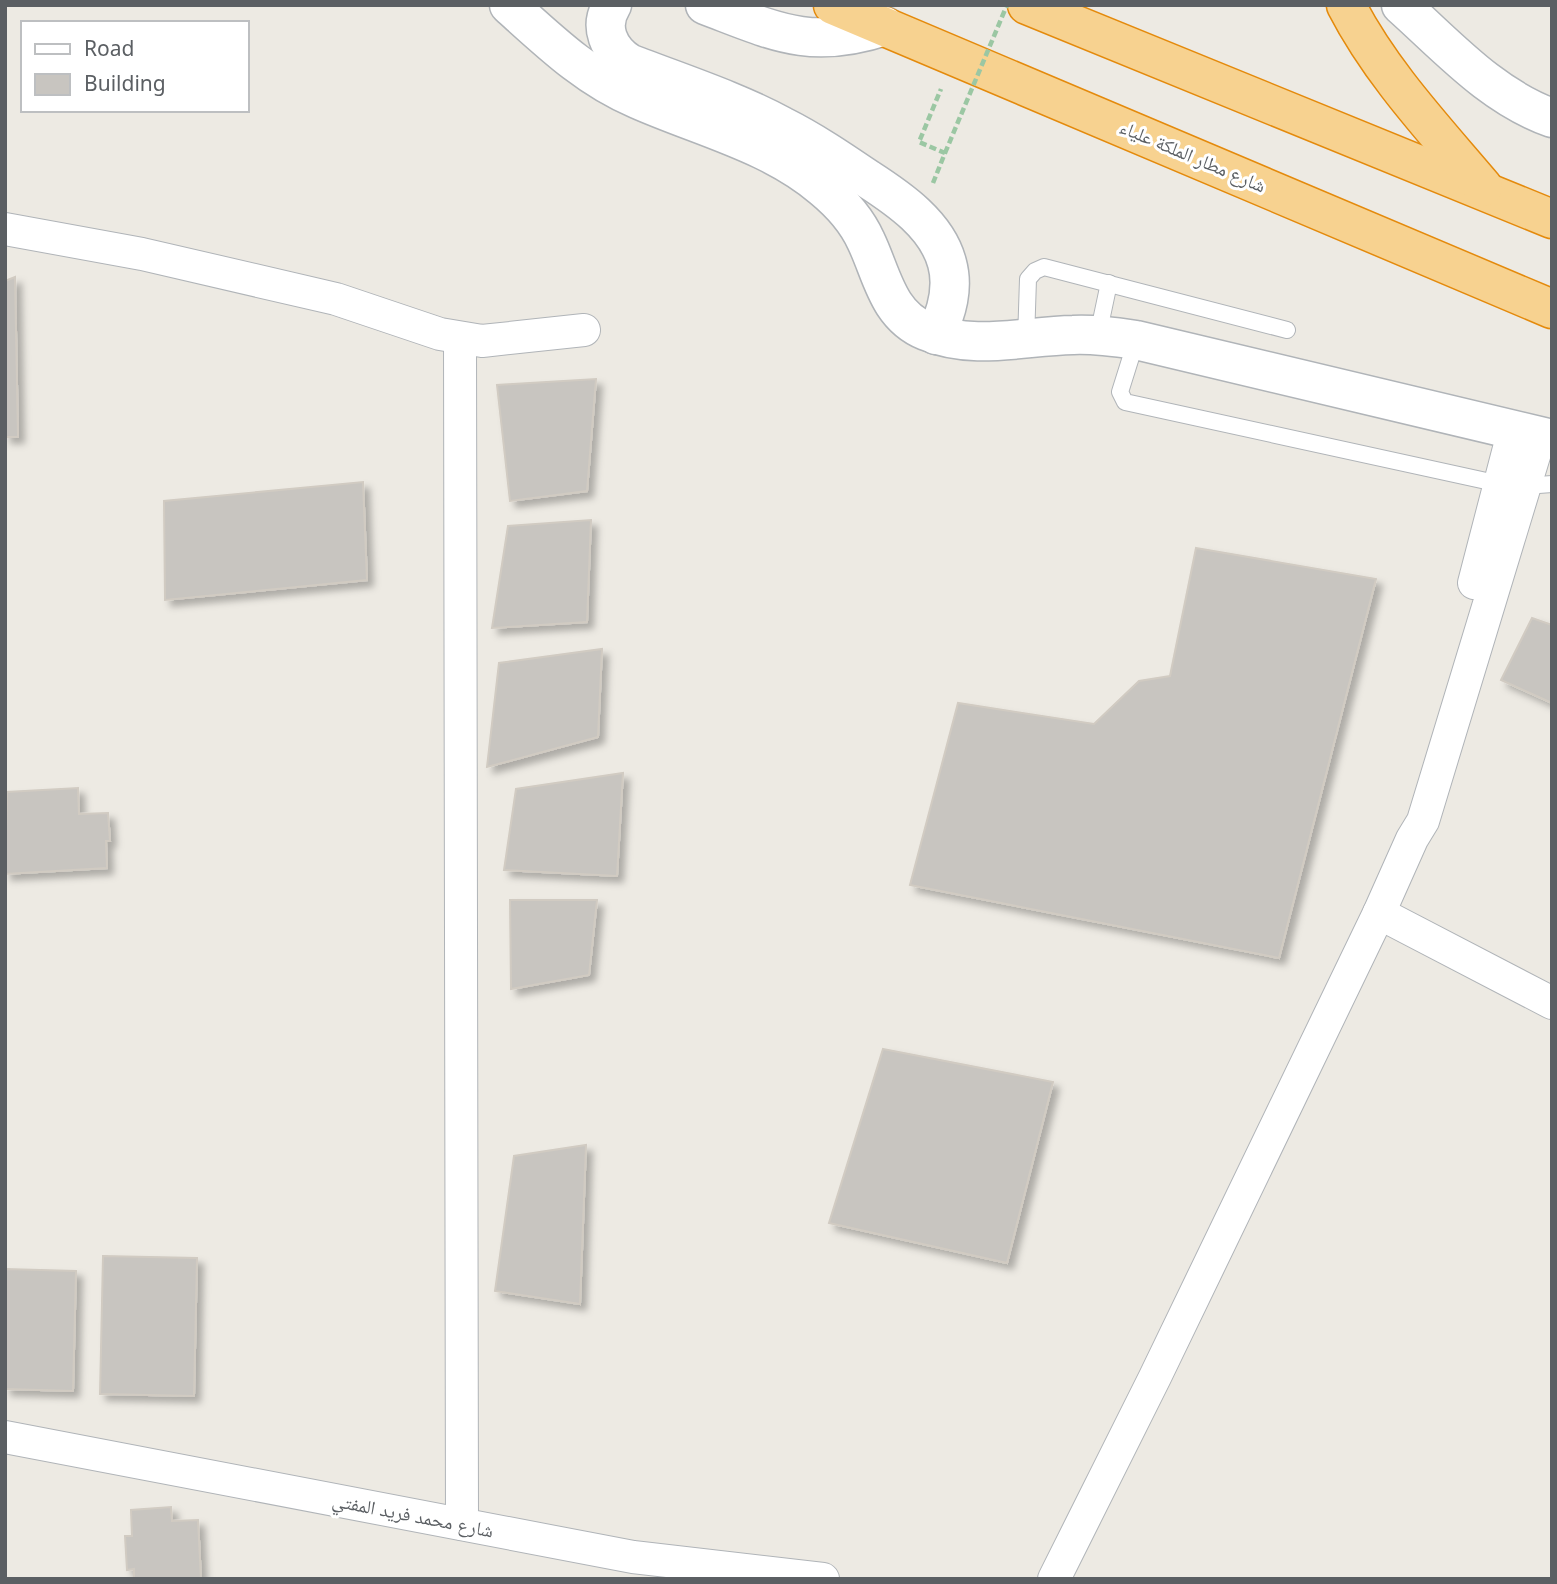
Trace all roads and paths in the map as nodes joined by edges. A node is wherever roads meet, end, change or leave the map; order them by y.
1 (509, 5) edge
2 (612, 5) edge
3 (705, 5) edge
4 (834, 5) edge
5 (1007, 5) edge
6 (1027, 5) edge
7 (1346, 5) edge
8 (1401, 5) edge
9 (885, 26) junction
10 (1548, 110) edge
11 (929, 118) dead end
12 (1487, 191) junction
13 (1552, 219) edge
14 (5, 229) edge
15 (1109, 283) junction
16 (1552, 309) edge
17 (584, 330) dead end
18 (1287, 330) dead end
19 (936, 335) junction
20 (1098, 335) junction
21 (460, 338) junction
22 (1026, 340) junction
23 (1136, 340) junction
24 (1535, 435) edge
25 (1525, 485) edge
26 (1379, 914) junction
27 (1552, 1003) edge
28 (5, 1437) edge
29 (462, 1524) junction
30 (634, 1568) edge
31 (823, 1579) edge
32 (1054, 1579) edge

1 - 19 street
2 - 19 street
3 - 9 street
4 - 9 highway, شارع مطار الملكة علياء
5 - 11 path, bridge
6 - 12 highway
7 - 12 highway
8 - 10 street
9 - 16 highway, شارع مطار الملكة علياء
12 - 13 highway
14 - 21 street
15 - 18 lane
15 - 20 lane
15 - 22 lane
17 - 21 street
19 - 22 street
20 - 22 street
20 - 23 street
21 - 29 street
23 - 24 street
23 - 25 lane
24 - 25 street
25 - 26 street
26 - 27 street
26 - 32 street
28 - 29 street, شارع محمد فريد المفتي
29 - 30 street, شارع محمد فريد المفتي
30 - 31 street, شارع محمد فريد المفتي

